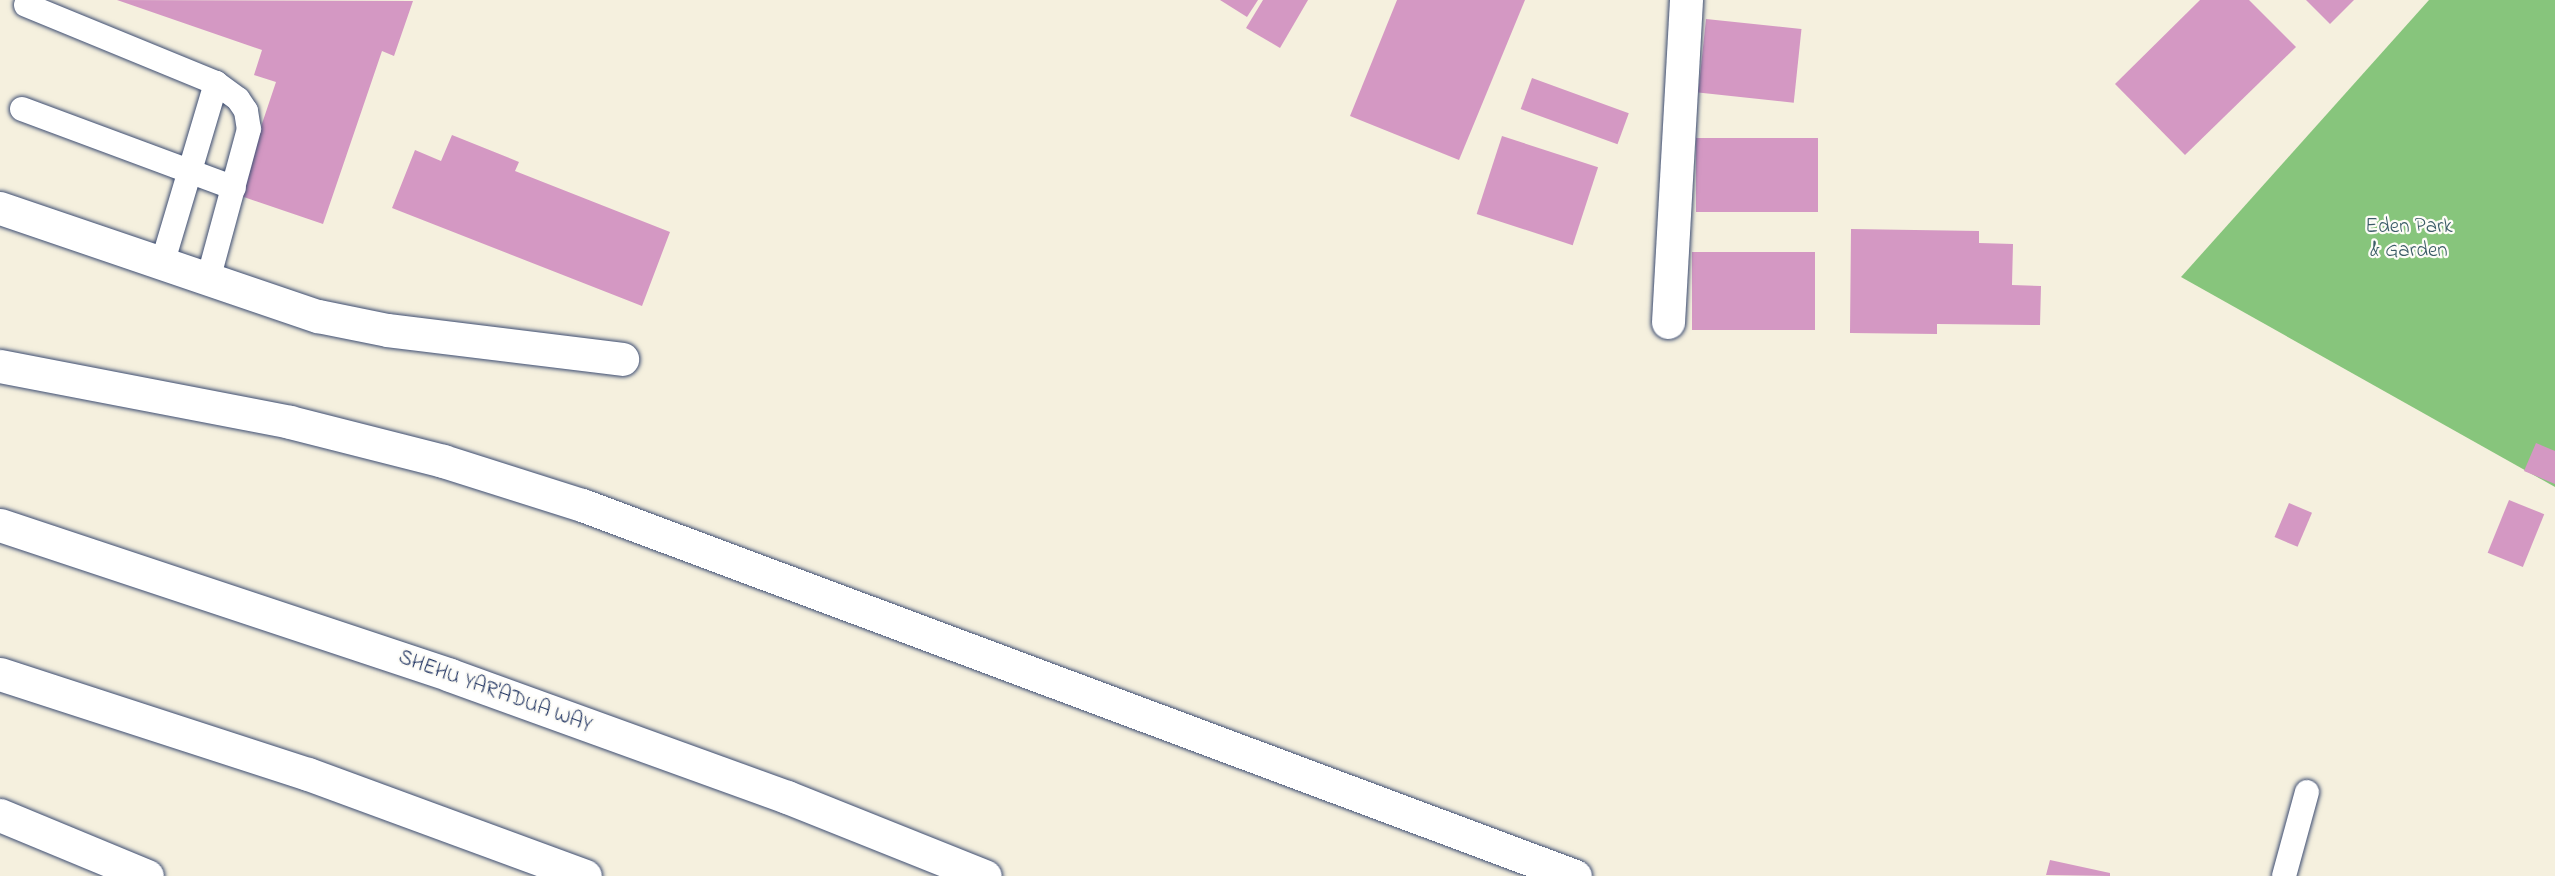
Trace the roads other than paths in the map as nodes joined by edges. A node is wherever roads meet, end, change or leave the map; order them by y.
1 (1686, 0) edge
2 (26, 5) dead end
3 (216, 83) junction
4 (22, 109) dead end
5 (192, 172) junction
6 (234, 188) junction
7 (0, 208) edge
8 (163, 261) junction
9 (209, 276) junction
10 (1668, 322) dead end
11 (622, 359) dead end
12 (0, 366) edge
13 (0, 525) edge
14 (0, 674) edge
15 (2307, 792) dead end
16 (0, 815) edge
17 (147, 876) edge
18 (585, 876) edge
19 (985, 876) edge
20 (1575, 876) edge
21 (2284, 876) edge

1 - 10 main road
2 - 3 lane
3 - 5 lane
3 - 6 lane
4 - 5 lane
5 - 6 lane
5 - 8 lane
6 - 9 lane
7 - 8 main road
8 - 9 main road
9 - 11 main road
12 - 20 main road
13 - 19 main road, SHEHU YAR'ADUA WAY
14 - 18 main road
15 - 21 lane
16 - 17 main road

